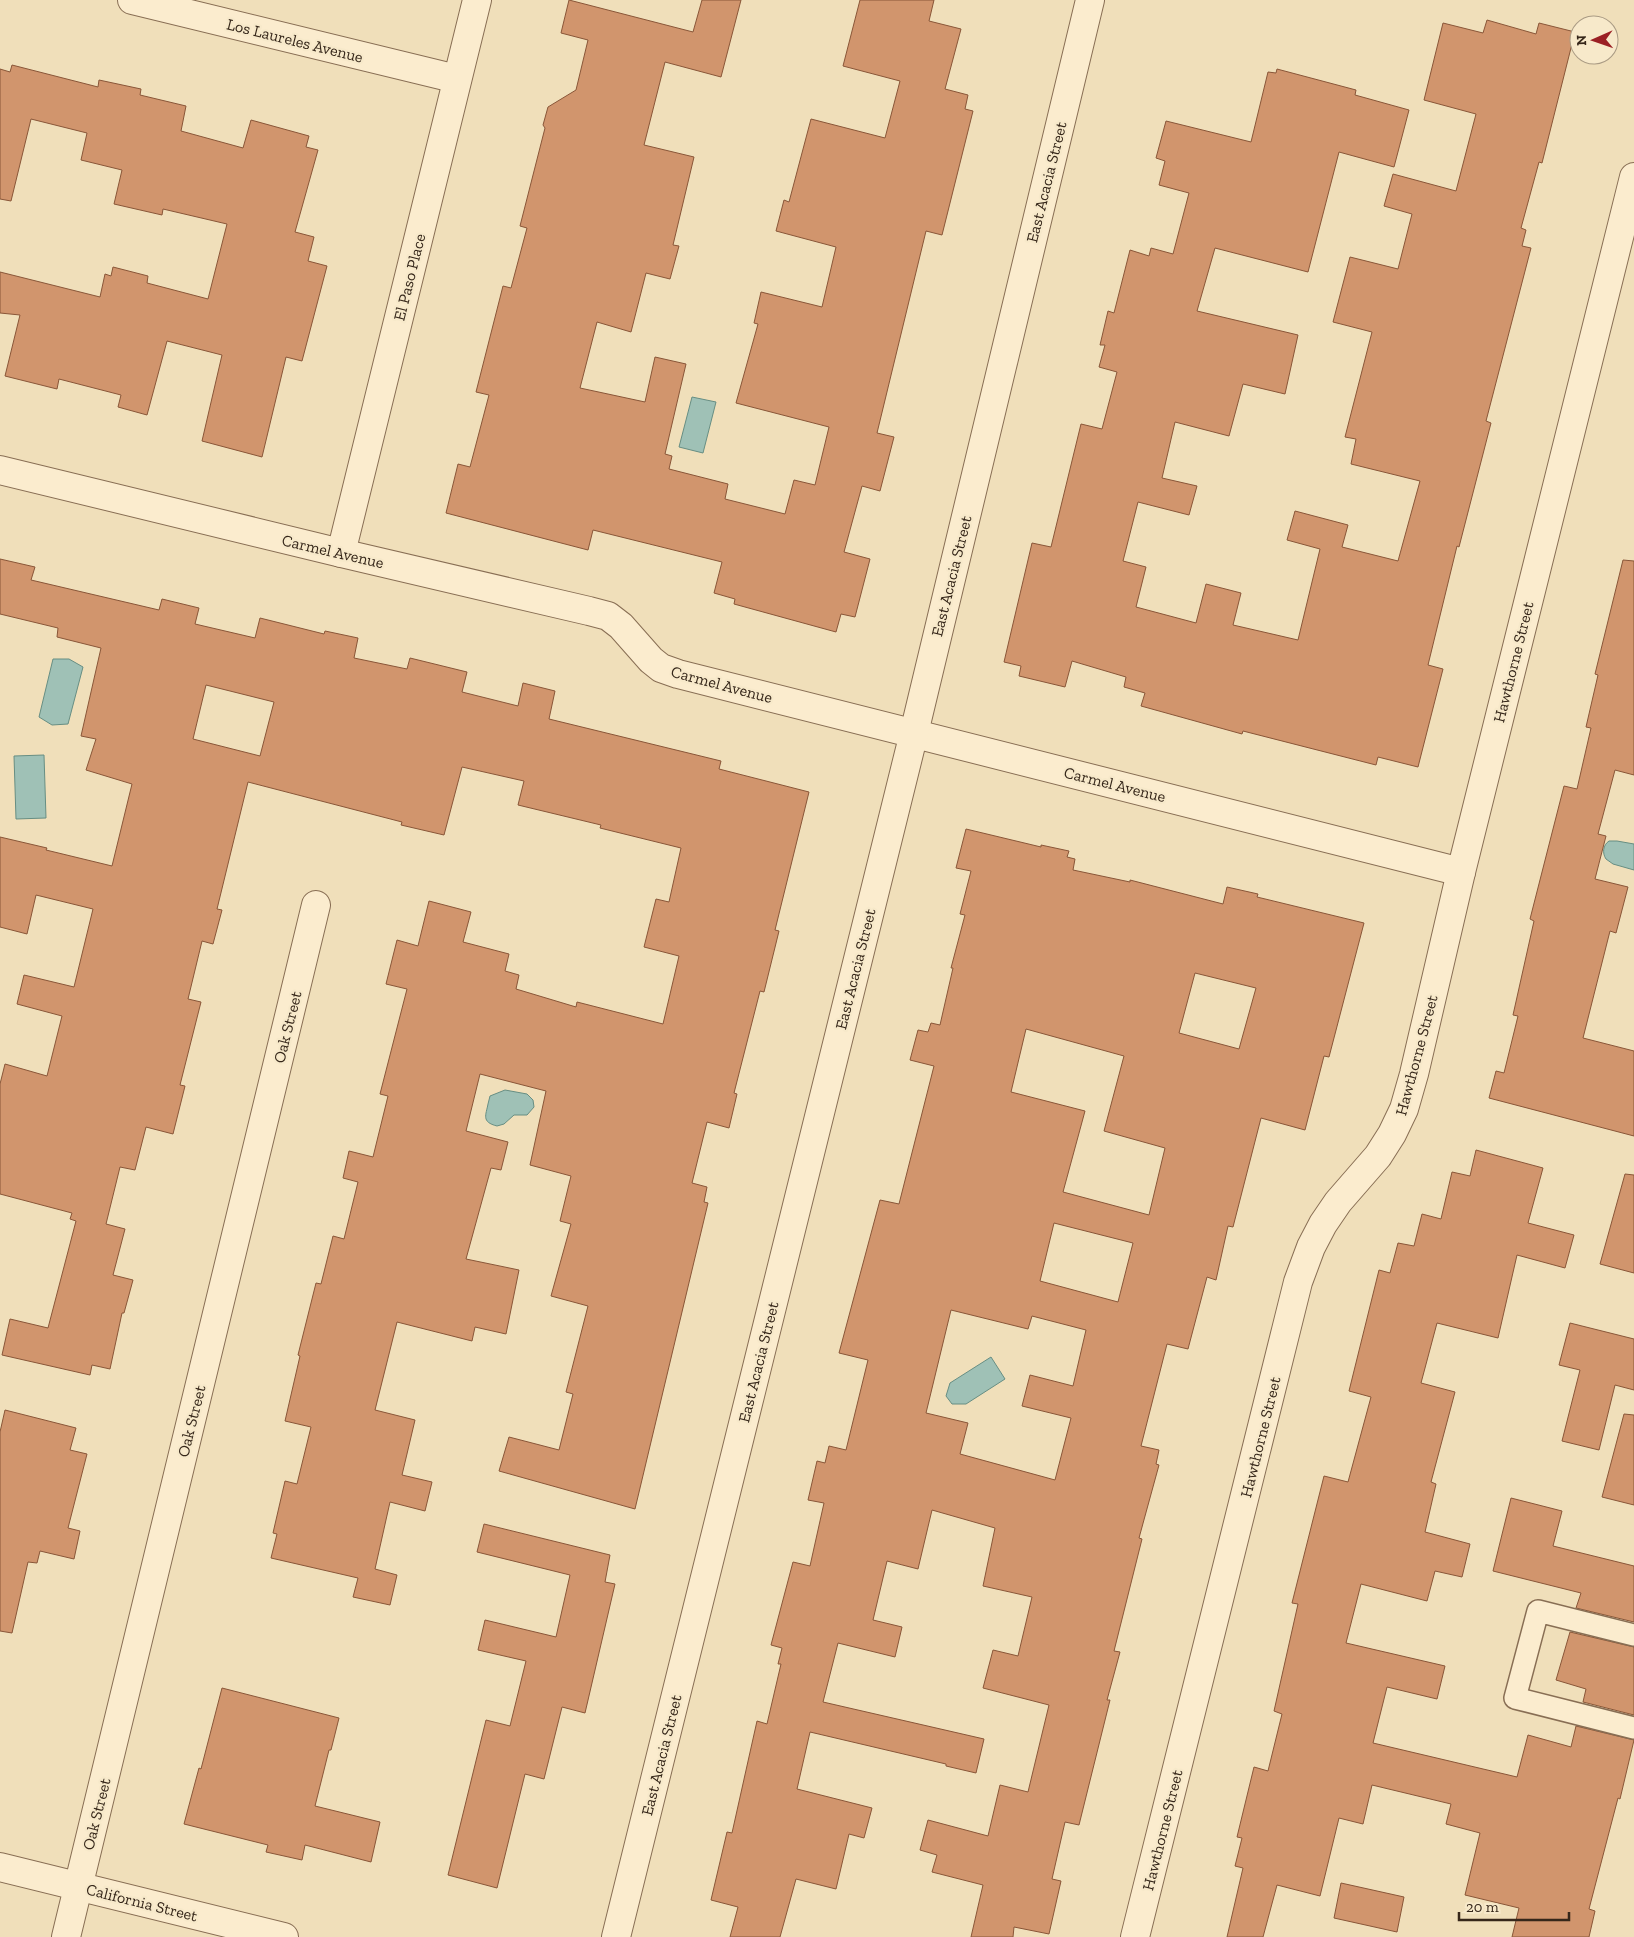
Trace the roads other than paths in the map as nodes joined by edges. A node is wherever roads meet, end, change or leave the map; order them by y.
1 (132, 0) edge
2 (477, 0) edge
3 (1090, 0) edge
4 (457, 79) junction
5 (1634, 177) edge
6 (0, 470) edge
7 (341, 553) junction
8 (914, 733) junction
9 (1461, 872) junction
10 (316, 905) dead end
11 (1634, 1635) edge
12 (1634, 1728) edge
13 (0, 1867) edge
14 (78, 1886) junction
15 (66, 1937) edge
16 (284, 1937) edge
17 (616, 1937) edge
18 (1135, 1937) edge

1 - 4 street, Los Laureles Avenue
2 - 4 street, El Paso Place
3 - 8 street, East Acacia Street
4 - 7 street, El Paso Place
5 - 9 street, Hawthorne Street
6 - 7 street, Carmel Avenue
7 - 8 street, Carmel Avenue
8 - 9 street, Carmel Avenue
8 - 17 street, East Acacia Street
9 - 18 street, Hawthorne Street
10 - 14 street, Oak Street
11 - 12 lane
13 - 14 street, California Street
14 - 15 street, Oak Street
14 - 16 street, California Street

